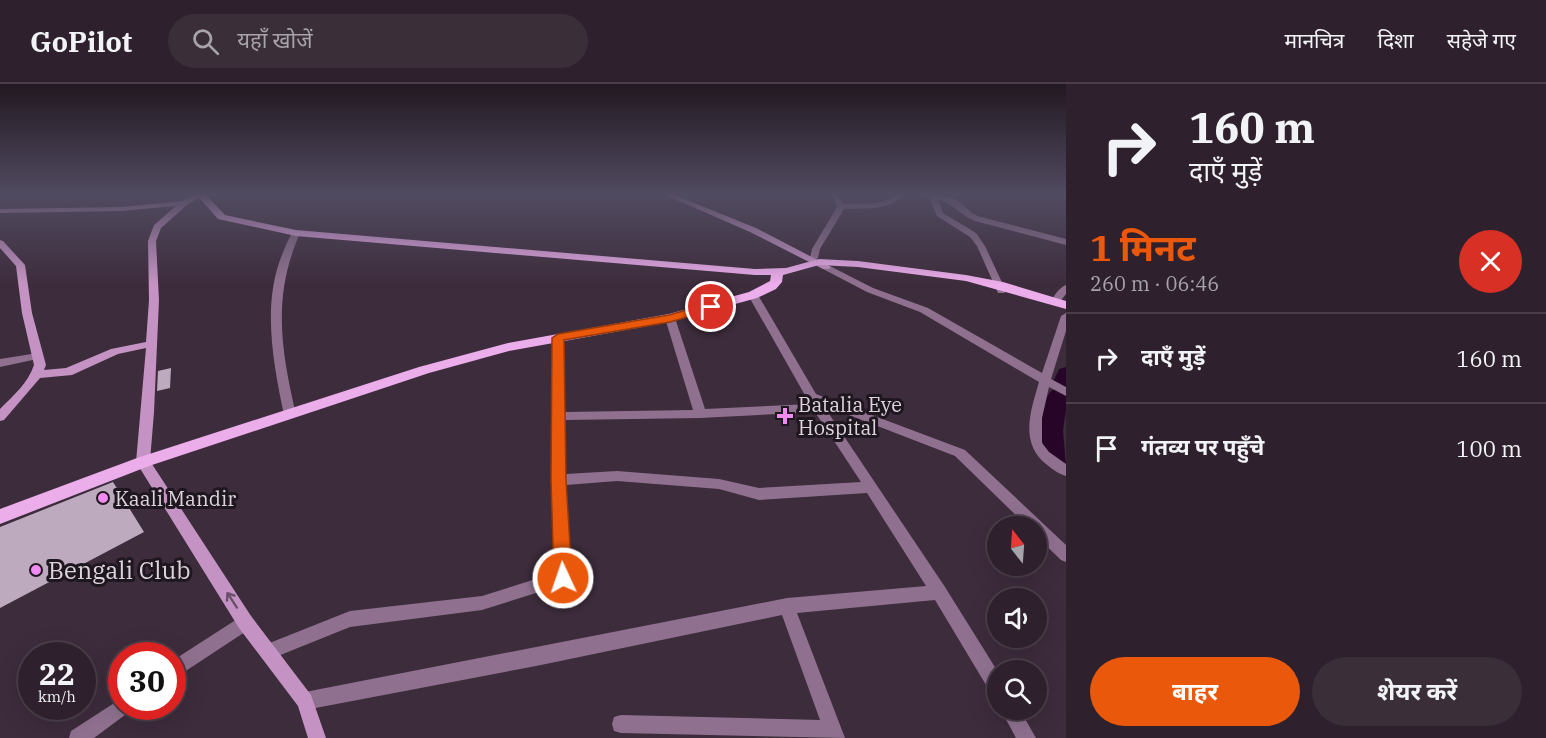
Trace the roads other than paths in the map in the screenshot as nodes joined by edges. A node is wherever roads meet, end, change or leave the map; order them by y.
1 (160, 224) edge
2 (252, 224) edge
3 (734, 224) edge
4 (831, 224) edge
5 (956, 224) edge
6 (995, 224) edge
7 (296, 233) junction
8 (1066, 242) edge
9 (0, 243) edge
10 (820, 262) junction
11 (776, 275) junction
12 (1000, 288) junction
13 (1066, 288) edge
14 (753, 295) junction
15 (1060, 304) edge
16 (1066, 311) edge
17 (1066, 316) edge
18 (670, 318) junction
19 (558, 338) junction
20 (152, 344) junction
21 (38, 356) junction
22 (0, 363) edge
23 (37, 374) junction
24 (1045, 380) junction
25 (1066, 392) edge
26 (815, 402) junction
27 (700, 414) junction
28 (290, 415) junction
29 (558, 416) junction
30 (0, 417) edge
31 (144, 462) junction
32 (1066, 471) edge
33 (559, 480) junction
34 (871, 487) junction
35 (0, 517) edge
36 (1066, 555) edge
37 (939, 592) junction
38 (787, 606) junction
39 (245, 622) junction
40 (268, 652) junction
41 (186, 662) edge
42 (987, 671) edge
43 (305, 700) junction
44 (108, 717) edge
45 (1016, 720) edge
46 (621, 724) dead end
47 (835, 734) edge
48 (78, 738) edge
49 (317, 738) edge
50 (1027, 738) edge

1 - 20 street
2 - 7 main road
3 - 10 street
4 - 10 street
5 - 12 street
6 - 8 street
7 - 11 main road
7 - 28 street
9 - 21 street
10 - 11 main road
10 - 12 main road
10 - 24 street
11 - 14 main road
12 - 15 main road
12 - 16 main road
13 - 15 street
14 - 18 main road
14 - 26 street
17 - 24 street
18 - 19 main road
18 - 27 street
19 - 28 main road
19 - 29 street
20 - 23 street
20 - 31 street
21 - 22 street
21 - 23 street
23 - 30 street
24 - 25 street
24 - 32 street
26 - 27 street
26 - 34 street
26 - 36 street
27 - 29 street
28 - 31 main road
29 - 33 street
31 - 35 main road
39 -> 31 street
33 - 34 street
33 - 40 street
34 - 37 street
37 - 38 street
37 - 42 street
38 - 43 street
38 - 47 street
39 - 40 street
39 - 41 street
40 - 43 street
43 - 49 street
44 - 48 street
45 - 50 street
46 - 47 street

